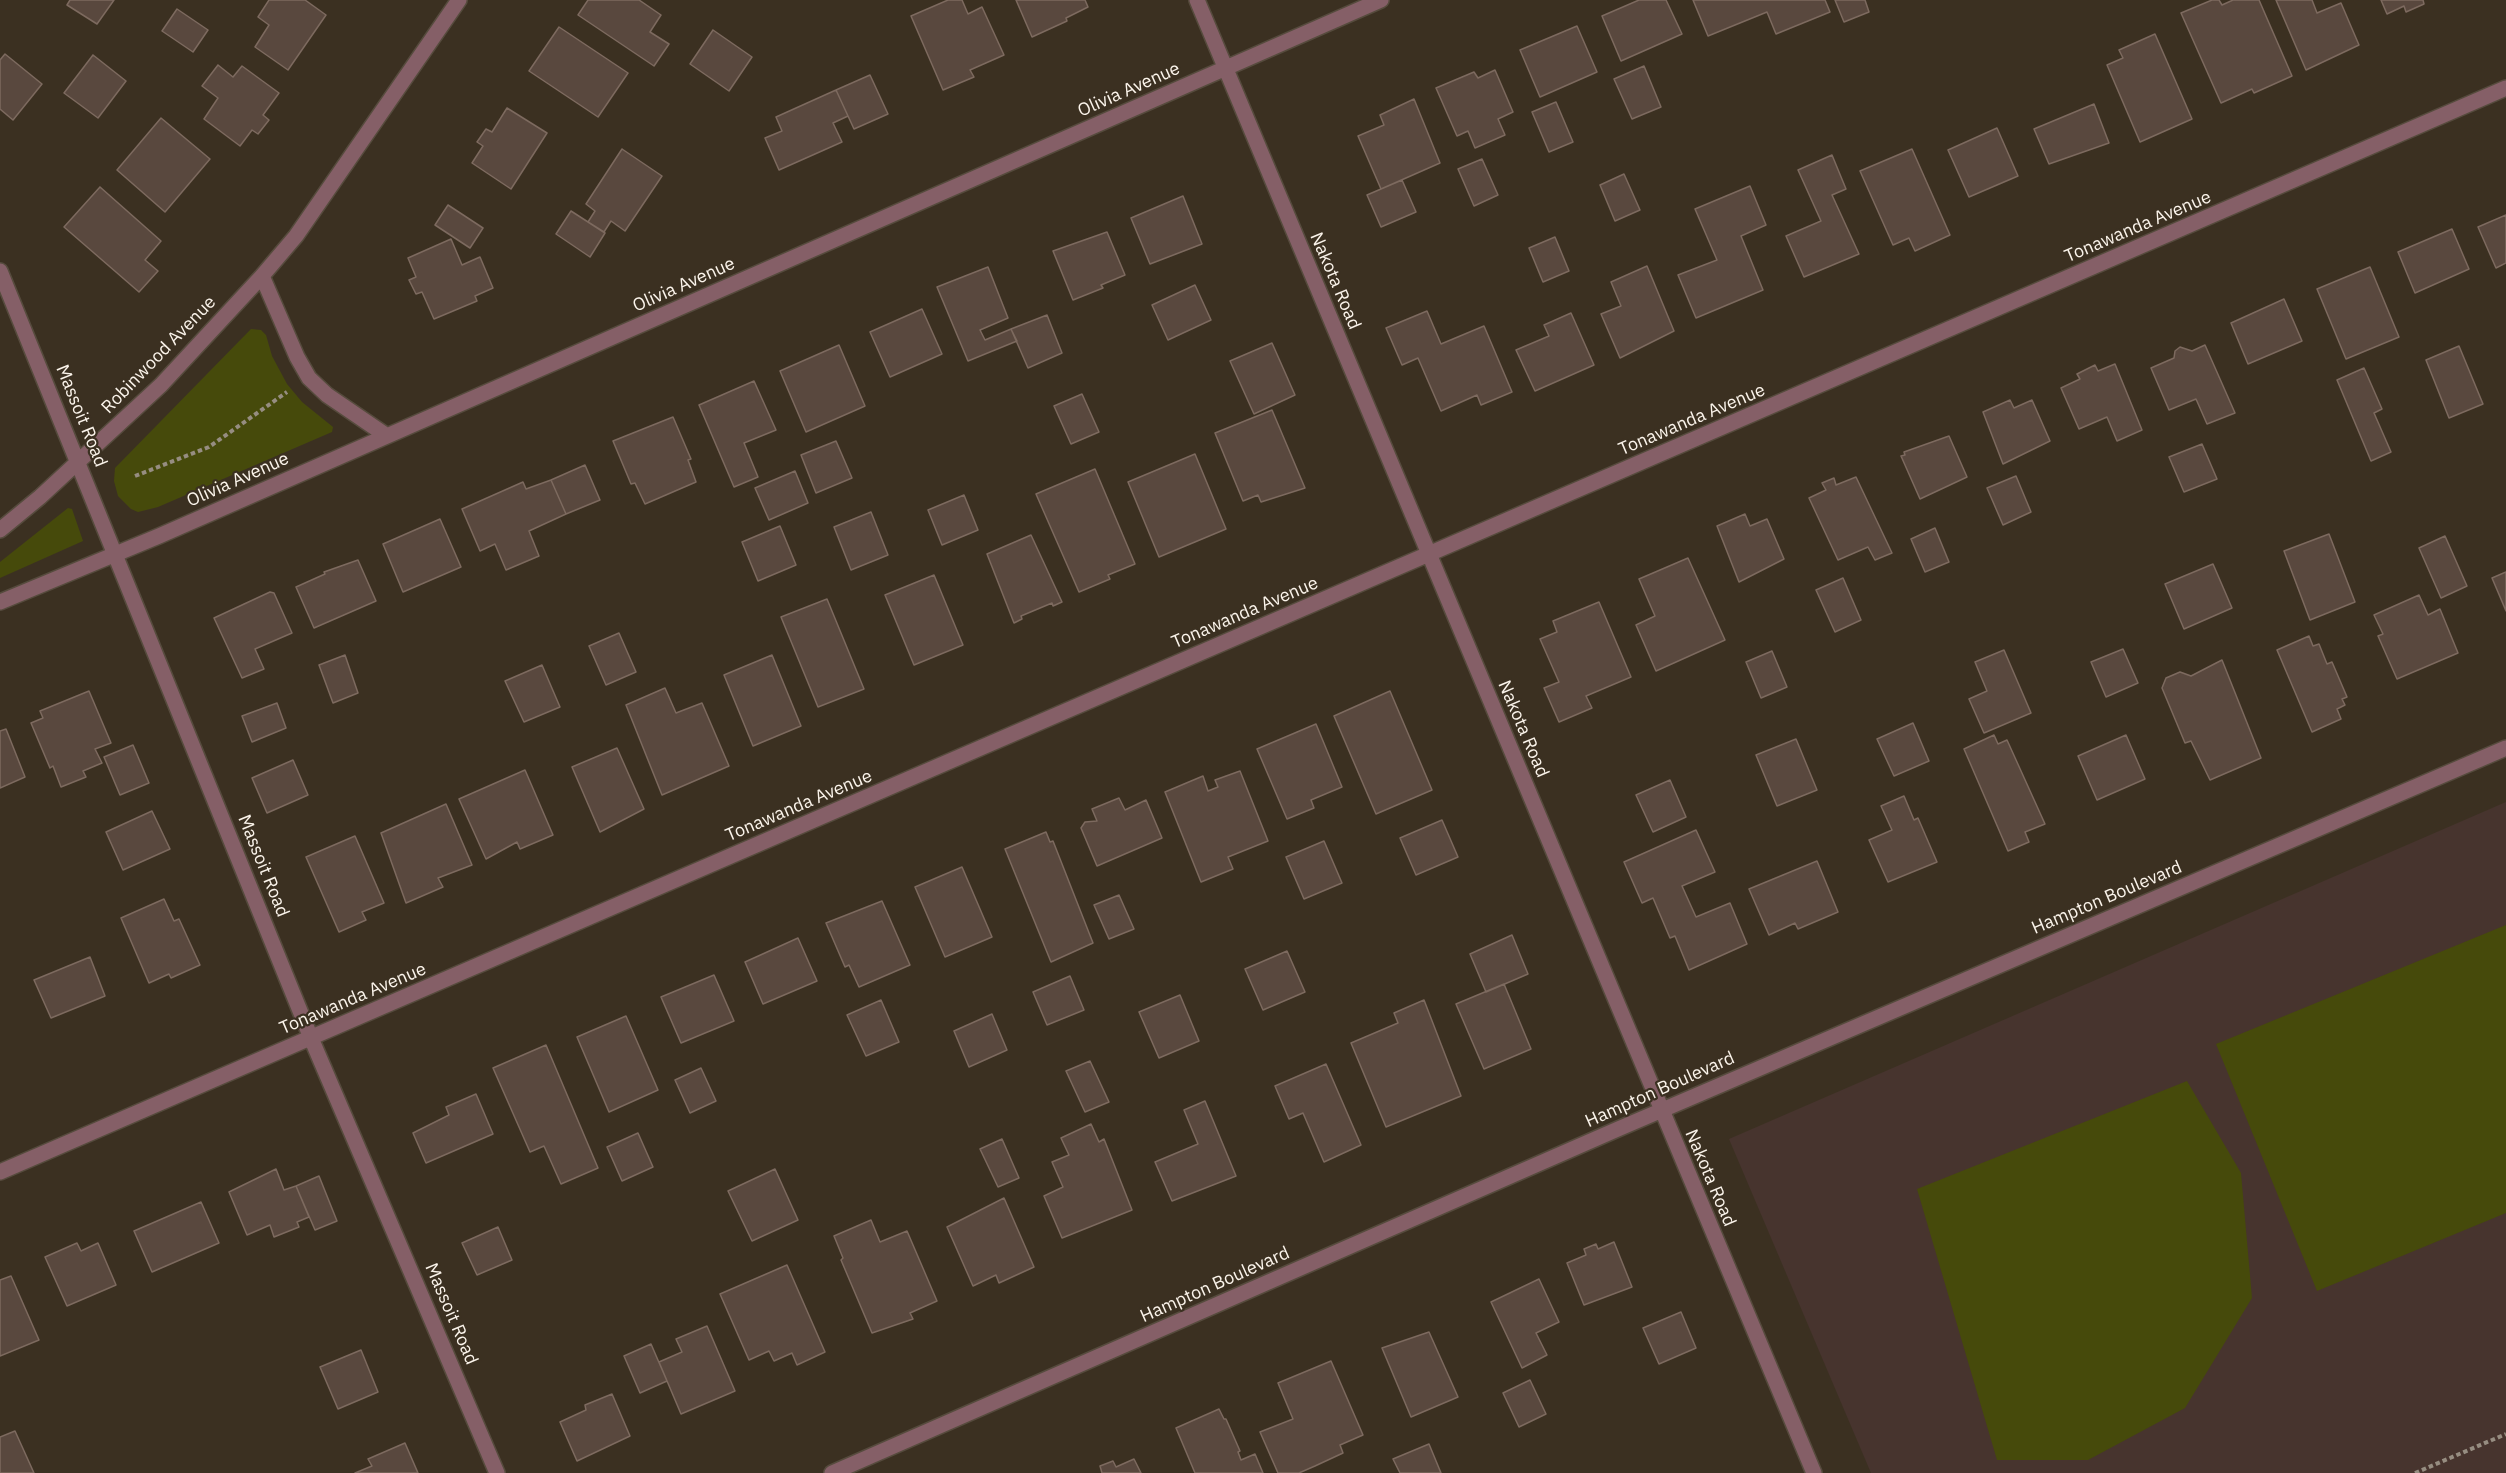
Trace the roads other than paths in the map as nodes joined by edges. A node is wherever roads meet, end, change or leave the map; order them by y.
1 (459, 0) edge
2 (1197, 0) edge
3 (1382, 0) edge
4 (1225, 68) junction
5 (2506, 88) edge
6 (0, 271) edge
7 (262, 276) junction
8 (387, 436) junction
9 (78, 462) junction
10 (0, 530) edge
11 (116, 554) junction
12 (1428, 555) junction
13 (0, 602) edge
14 (2506, 748) edge
15 (311, 1038) junction
16 (1661, 1111) junction
17 (0, 1172) edge
18 (497, 1473) edge
19 (832, 1473) edge
20 (1814, 1473) edge

1 - 7 street, Robinwood Avenue
2 - 4 street, Nakota Road
3 - 4 street, Olivia Avenue
4 - 8 street, Olivia Avenue
4 - 12 street, Nakota Road
5 - 12 street, Tonawanda Avenue
6 - 9 street, Massoit Road
7 - 8 street
7 - 9 street, Robinwood Avenue
8 - 11 street, Olivia Avenue
9 - 10 street, Robinwood Avenue
9 - 11 street, Massoit Road
11 - 13 street, Olivia Avenue
11 - 15 street, Massoit Road
12 - 15 street, Tonawanda Avenue
12 - 16 street, Nakota Road
14 - 16 street, Hampton Boulevard
15 - 17 street, Tonawanda Avenue
15 - 18 street, Massoit Road
16 - 19 street, Hampton Boulevard
16 - 20 street, Nakota Road

